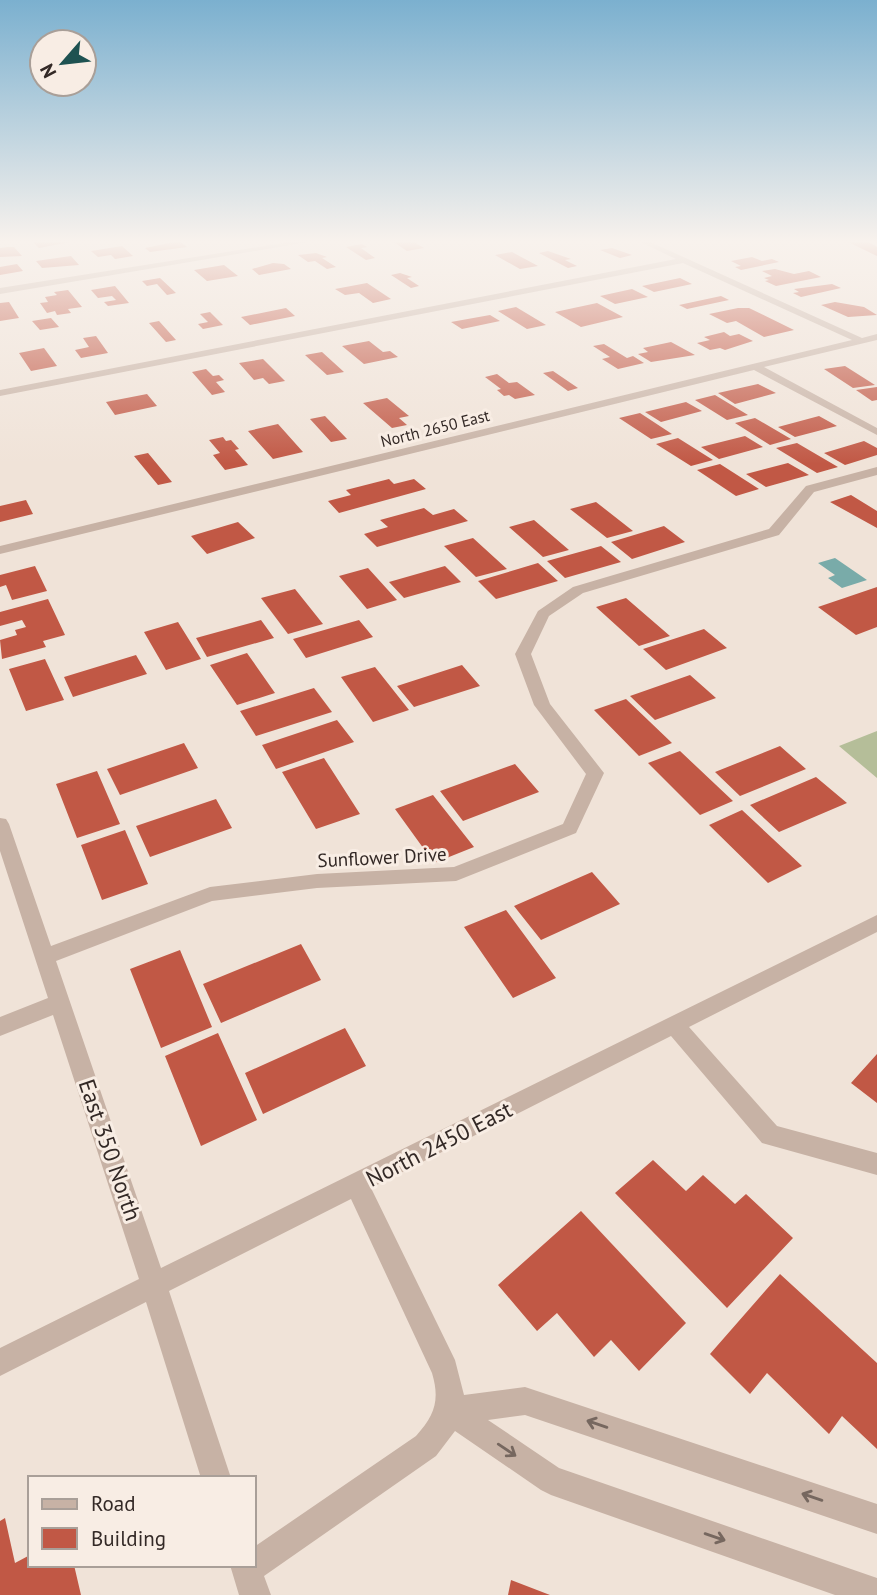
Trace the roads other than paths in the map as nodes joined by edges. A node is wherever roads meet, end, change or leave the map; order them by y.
1 (399, 315) edge
2 (806, 315) edge
3 (877, 337) edge
4 (862, 341) junction
5 (756, 367) junction
6 (0, 393) edge
7 (877, 432) edge
8 (877, 471) edge
9 (0, 550) edge
10 (0, 824) edge
11 (877, 923) edge
12 (45, 957) junction
13 (60, 1003) junction
14 (675, 1026) junction
15 (0, 1027) edge
16 (877, 1164) edge
17 (357, 1185) junction
18 (154, 1284) junction
19 (0, 1362) edge
20 (450, 1411) junction
21 (215, 1476) edge
22 (877, 1519) edge
23 (251, 1572) edge
24 (877, 1594) edge

1 - 6 street
2 - 4 street
3 - 4 street, North 2650 East
4 - 5 street, North 2650 East
5 - 7 street
5 - 9 street, North 2650 East
8 - 12 street, Sunflower Drive
10 - 12 street, East 350 North
11 - 14 street, North 2450 East
12 - 13 street, East 350 North
13 - 15 street
13 - 18 street, East 350 North
14 - 16 street
14 - 17 street, North 2450 East
17 - 18 street, North 2450 East
17 - 20 street
18 - 19 street, North 2450 East
18 - 21 street, East 350 North
22 -> 20 street
20 - 23 street
20 -> 24 street

